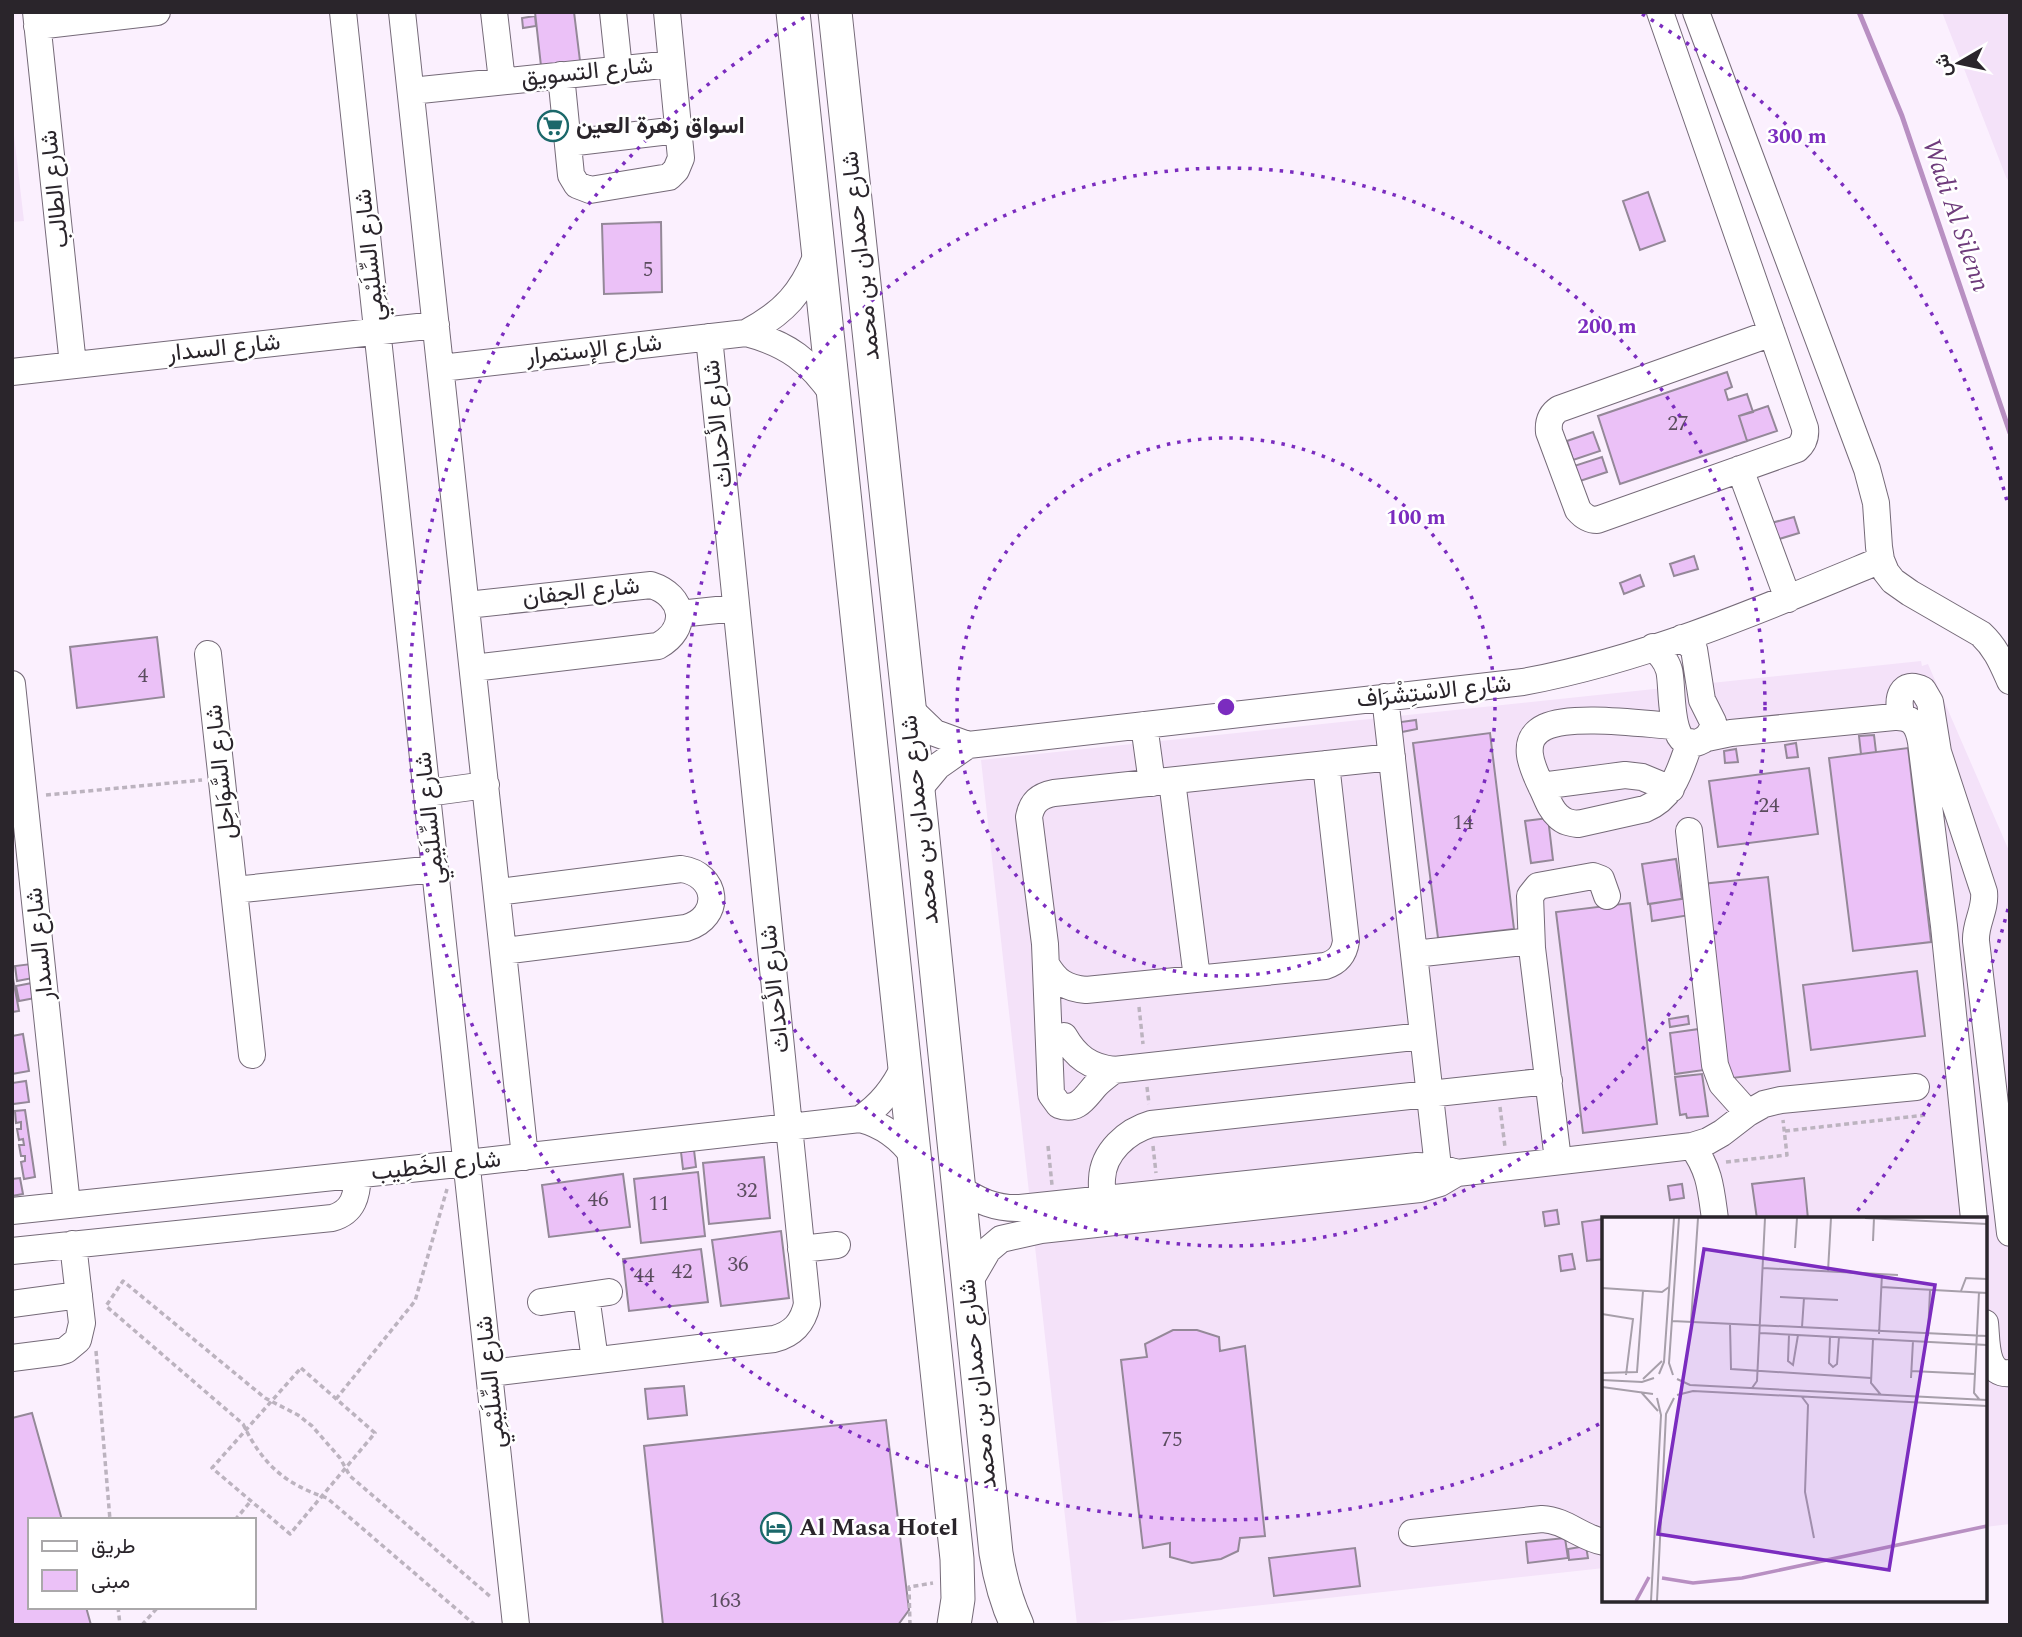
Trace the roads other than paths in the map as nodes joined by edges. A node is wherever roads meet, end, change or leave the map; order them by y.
1 (157, 12) edge
2 (344, 12) edge
3 (402, 12) edge
4 (494, 12) edge
5 (613, 12) edge
6 (667, 12) edge
7 (793, 12) edge
8 (835, 12) edge
9 (1660, 12) edge
10 (1696, 12) edge
11 (36, 19) edge
12 (672, 64) junction
13 (619, 69) junction
14 (561, 75) junction
15 (502, 81) junction
16 (411, 91) junction
17 (678, 130) junction
18 (568, 143) junction
19 (818, 251) junction
20 (436, 325) junction
21 (378, 331) junction
22 (746, 333) junction
23 (1772, 333) junction
24 (709, 337) junction
25 (73, 365) junction
26 (441, 368) junction
27 (12, 372) edge
28 (834, 396) junction
29 (1740, 469) junction
30 (1881, 560) junction
31 (1788, 599) junction
32 (467, 605) junction
33 (736, 608) junction
34 (679, 614) junction
35 (1682, 638) junction
36 (1653, 648) junction
37 (208, 654) dead end
38 (473, 668) junction
39 (1699, 681) junction
40 (2010, 681) edge
41 (12, 684) edge
42 (1672, 686) junction
43 (1385, 697) junction
44 (908, 707) junction
45 (1913, 719) junction
46 (1152, 724) junction
47 (1696, 731) junction
48 (968, 746) junction
49 (16, 750) edge
50 (1392, 757) junction
51 (1326, 764) junction
52 (1163, 782) junction
53 (486, 785) junction
54 (1541, 786) junction
55 (1671, 789) junction
56 (918, 790) junction
57 (427, 793) junction
58 (1689, 831) dead end
59 (435, 869) junction
60 (234, 890) junction
61 (498, 892) junction
62 (1607, 896) dead end
63 (1532, 948) junction
64 (504, 951) junction
65 (1414, 954) junction
66 (1046, 964) junction
67 (1197, 978) junction
68 (1086, 990) junction
69 (1065, 1036) junction
70 (1423, 1036) junction
71 (252, 1055) dead end
72 (905, 1065) junction
73 (1114, 1070) junction
74 (1549, 1081) junction
75 (1916, 1087) dead end
76 (1429, 1094) junction
77 (1994, 1096) junction
78 (1086, 1098) junction
79 (1961, 1101) junction
80 (1748, 1113) junction
81 (860, 1119) junction
82 (789, 1126) junction
83 (1698, 1155) junction
84 (526, 1157) junction
85 (914, 1157) junction
86 (1558, 1160) junction
87 (467, 1163) junction
88 (1447, 1170) junction
89 (358, 1175) junction
90 (957, 1187) junction
91 (67, 1205) junction
92 (1010, 1208) junction
93 (12, 1211) edge
94 (1104, 1211) junction
95 (1715, 1217) edge
96 (1974, 1217) edge
97 (2010, 1233) edge
98 (1014, 1236) junction
99 (73, 1244) junction
100 (837, 1245) dead end
101 (801, 1249) junction
102 (12, 1251) edge
103 (967, 1286) junction
104 (79, 1295) junction
105 (541, 1302) dead end
106 (12, 1304) edge
107 (1987, 1339) edge
108 (12, 1358) edge
109 (595, 1360) junction
110 (491, 1373) junction
111 (2010, 1373) edge
112 (1412, 1533) dead end
113 (1602, 1542) edge
114 (516, 1622) edge
115 (954, 1625) edge
116 (1017, 1625) edge

1 - 11 street
2 - 21 street, شارع السِّلَيْمِي
3 - 16 street
4 - 15 street, شارع التسويق
5 - 13 street
6 - 12 street
7 - 19 main road, شارع حمدان بن محمد
8 - 44 main road, شارع حمدان بن محمد
9 - 23 street
10 - 30 street
11 - 25 street, شارع الطالب
12 - 13 street, شارع التسويق
12 - 17 street
13 - 14 street, شارع التسويق
14 - 15 street, شارع التسويق
14 - 18 street
15 - 16 street, شارع التسويق
16 - 20 street
17 - 18 street
17 - 18 street
19 - 22 street, شارع الإستمرار
19 - 28 main road, شارع حمدان بن محمد
20 - 21 street, شارع السدار
20 - 26 street
21 - 25 street, شارع السدار
21 - 57 street, شارع السِّلَيْمِي
22 - 24 street, شارع الإستمرار
22 - 28 street, شارع الإستمرار
23 - 29 street
23 - 29 street
24 - 26 street, شارع الإستمرار
24 - 33 street, شارع الأحداث
25 - 27 street, شارع السدار
26 - 32 street
28 - 72 main road, شارع حمدان بن محمد
29 - 31 street
30 - 31 street, شارع الاسْتِشْرَاف
30 - 40 street
31 - 35 street, شارع الاسْتِشْرَاف
32 - 34 street, شارع الجفان
32 - 38 street
33 - 34 street
33 - 82 street, شارع الأحداث
34 - 38 street
35 - 36 street, شارع الاسْتِشْرَاف
35 - 39 street
36 - 42 street
36 - 43 street, شارع الاسْتِشْرَاف
37 - 60 street, شارع السَّوَاحِل
38 - 53 street
39 - 42 street
39 - 47 street
41 - 49 street, شارع السدار
42 - 47 street
43 - 46 street, شارع الاسْتِشْرَاف
43 - 50 street
44 - 48 street, شارع الاسْتِشْرَاف
44 - 56 main road, شارع حمدان بن محمد
45 - 47 street
45 - 77 street
45 - 79 street
46 - 48 street, شارع الاسْتِشْرَاف
46 - 52 street
47 - 54 street
47 - 55 street
48 - 56 street, شارع الاسْتِشْرَاف
49 - 91 street, شارع السدار
50 - 51 street
50 - 65 street
51 - 52 street
51 - 67 street
52 - 66 street
52 - 67 street
53 - 57 street
53 - 61 street
54 - 55 street
54 - 55 street
56 - 90 main road, شارع حمدان بن محمد
57 - 59 street, شارع السِّلَيْمِي
58 - 80 street
59 - 60 street
59 - 87 street, شارع السِّلَيْمِي
60 - 71 street, شارع السَّوَاحِل
61 - 64 street
61 - 64 street
62 - 63 street
63 - 65 street
63 - 74 street
64 - 84 street
65 - 70 street
66 - 68 street
66 - 78 street
67 - 68 street
68 - 69 street
69 - 73 street
69 - 78 street
70 - 73 street
70 - 76 street
72 - 81 street
72 - 85 main road, شارع حمدان بن محمد
73 - 78 street
74 - 76 street
74 - 86 street
75 - 80 street
76 - 88 street
76 - 94 street
77 - 79 street
77 - 97 street
79 - 96 street
80 - 83 street
81 - 82 street, شارع الخَطِيب
81 - 85 street
82 - 84 street, شارع الخَطِيب
82 - 101 street, شارع الأحداث
83 - 86 street
83 - 95 street
84 - 87 street, شارع الخَطِيب
85 - 115 main road, شارع حمدان بن محمد
86 - 88 street
87 - 89 street, شارع الخَطِيب
87 - 110 street, شارع السِّلَيْمِي
88 - 94 street
89 - 91 street, شارع الخَطِيب
89 - 99 street
90 - 92 street
90 - 103 main road, شارع حمدان بن محمد
91 - 93 street, شارع الخَطِيب
92 - 94 street
92 - 98 street
94 - 98 street
98 - 103 street
99 - 102 street
99 - 104 street
100 - 101 street
101 - 109 street, شارع الأحداث
103 - 116 main road, شارع حمدان بن محمد
104 - 106 street
104 - 108 street
105 - 109 street
107 - 111 street
109 - 110 street, شارع الأحداث
110 - 114 street, شارع السِّلَيْمِي
112 - 113 street

